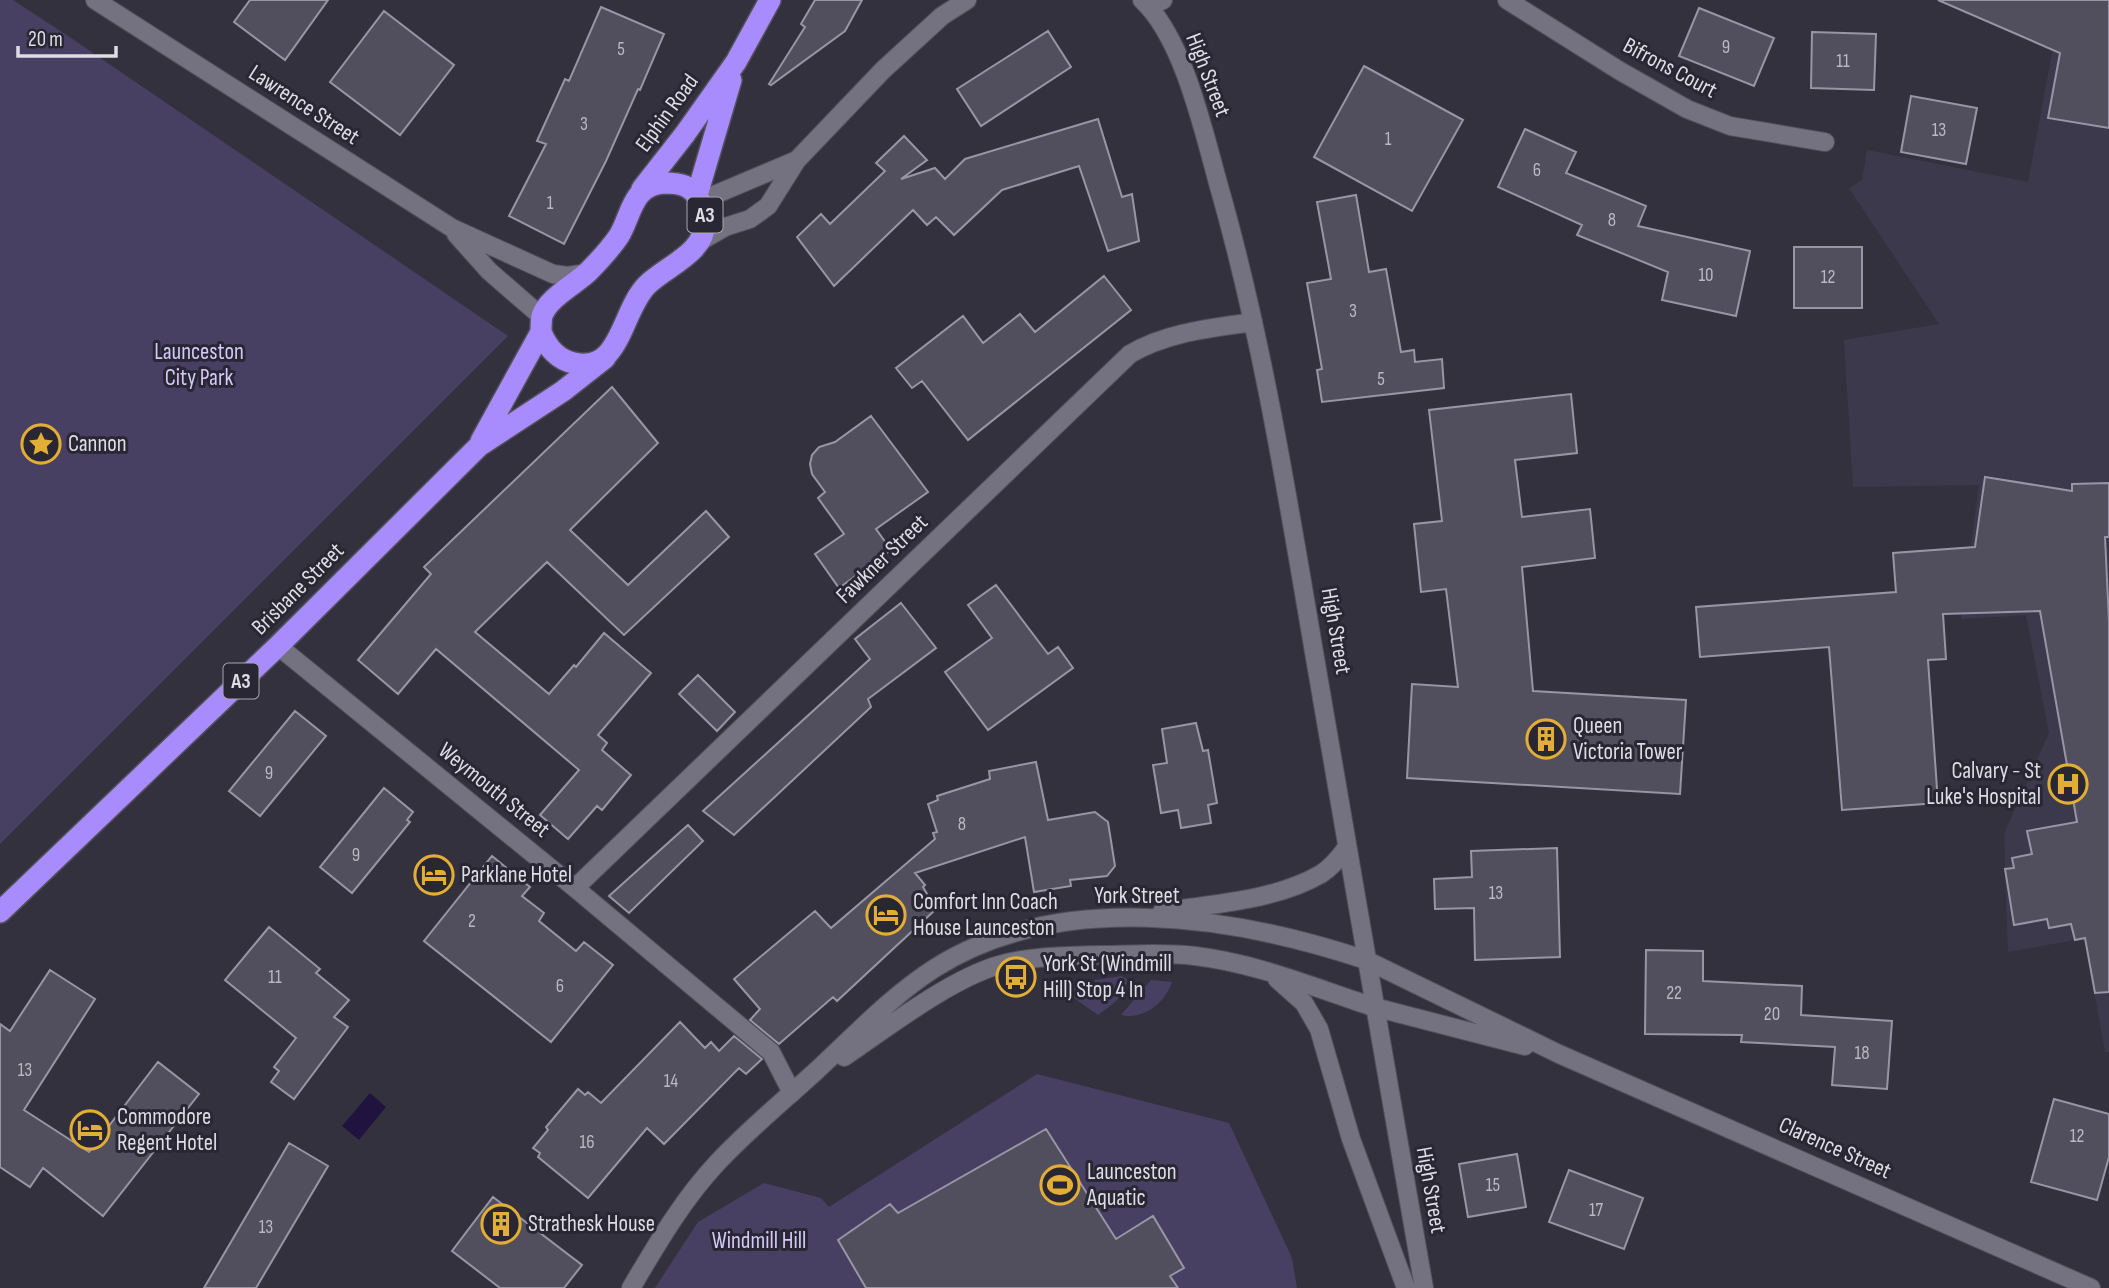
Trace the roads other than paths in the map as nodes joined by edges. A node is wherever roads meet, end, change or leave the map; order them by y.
1 (95, 0) edge
2 (770, 0) edge
3 (967, 0) edge
4 (1507, 0) edge
5 (1151, 2) edge
6 (736, 62) junction
7 (1825, 142) dead end
8 (797, 160) junction
9 (638, 194) junction
10 (699, 198) junction
11 (452, 228) junction
12 (699, 242) junction
13 (587, 273) junction
14 (1254, 322) junction
15 (541, 324) junction
16 (605, 358) junction
17 (479, 446) junction
18 (278, 646) junction
19 (1347, 846) junction
20 (575, 888) junction
21 (0, 912) edge
22 (1121, 918) junction
23 (1366, 960) junction
24 (1268, 971) junction
25 (1374, 1007) junction
26 (1559, 1054) junction
27 (792, 1093) junction
28 (631, 1288) edge
29 (1406, 1288) edge
30 (1424, 1288) edge
31 (2091, 1288) edge

1 - 11 street, Lawrence Street
2 - 6 highway, Elphin Road / A3
3 - 8 street
4 - 7 street, Bifrons Court
5 - 14 street, High Street
6 - 9 highway, Elphin Road / A3
6 - 10 highway, Elphin Road / A3
8 - 10 street
8 - 12 street
9 - 10 highway, A3
9 - 13 highway, A3
10 - 12 highway, A3
11 - 13 street, Lawrence Street
11 - 15 street, Lawrence Street
12 - 16 highway, A3
13 - 15 highway, A3
14 - 19 street, High Street
14 - 20 street, Fawkner Street
15 - 16 highway
15 - 17 highway, Brisbane Street / A3
16 - 17 highway, Brisbane Street / A3
17 - 18 highway, Brisbane Street / A3
18 - 20 street, Weymouth Street
18 - 21 highway, Brisbane Street / A3
19 - 22 street
19 - 23 street, High Street
20 - 27 street, Weymouth Street
22 - 23 street, York Street
22 - 27 street, York Street
23 - 25 street, High Street
23 - 26 street, Clarence Street
24 - 25 street, York Street
24 - 27 street, York Street
24 - 29 street
25 - 26 street, Clarence Street
25 - 30 street, High Street
26 - 31 street, Clarence Street
27 - 28 street, York Street

